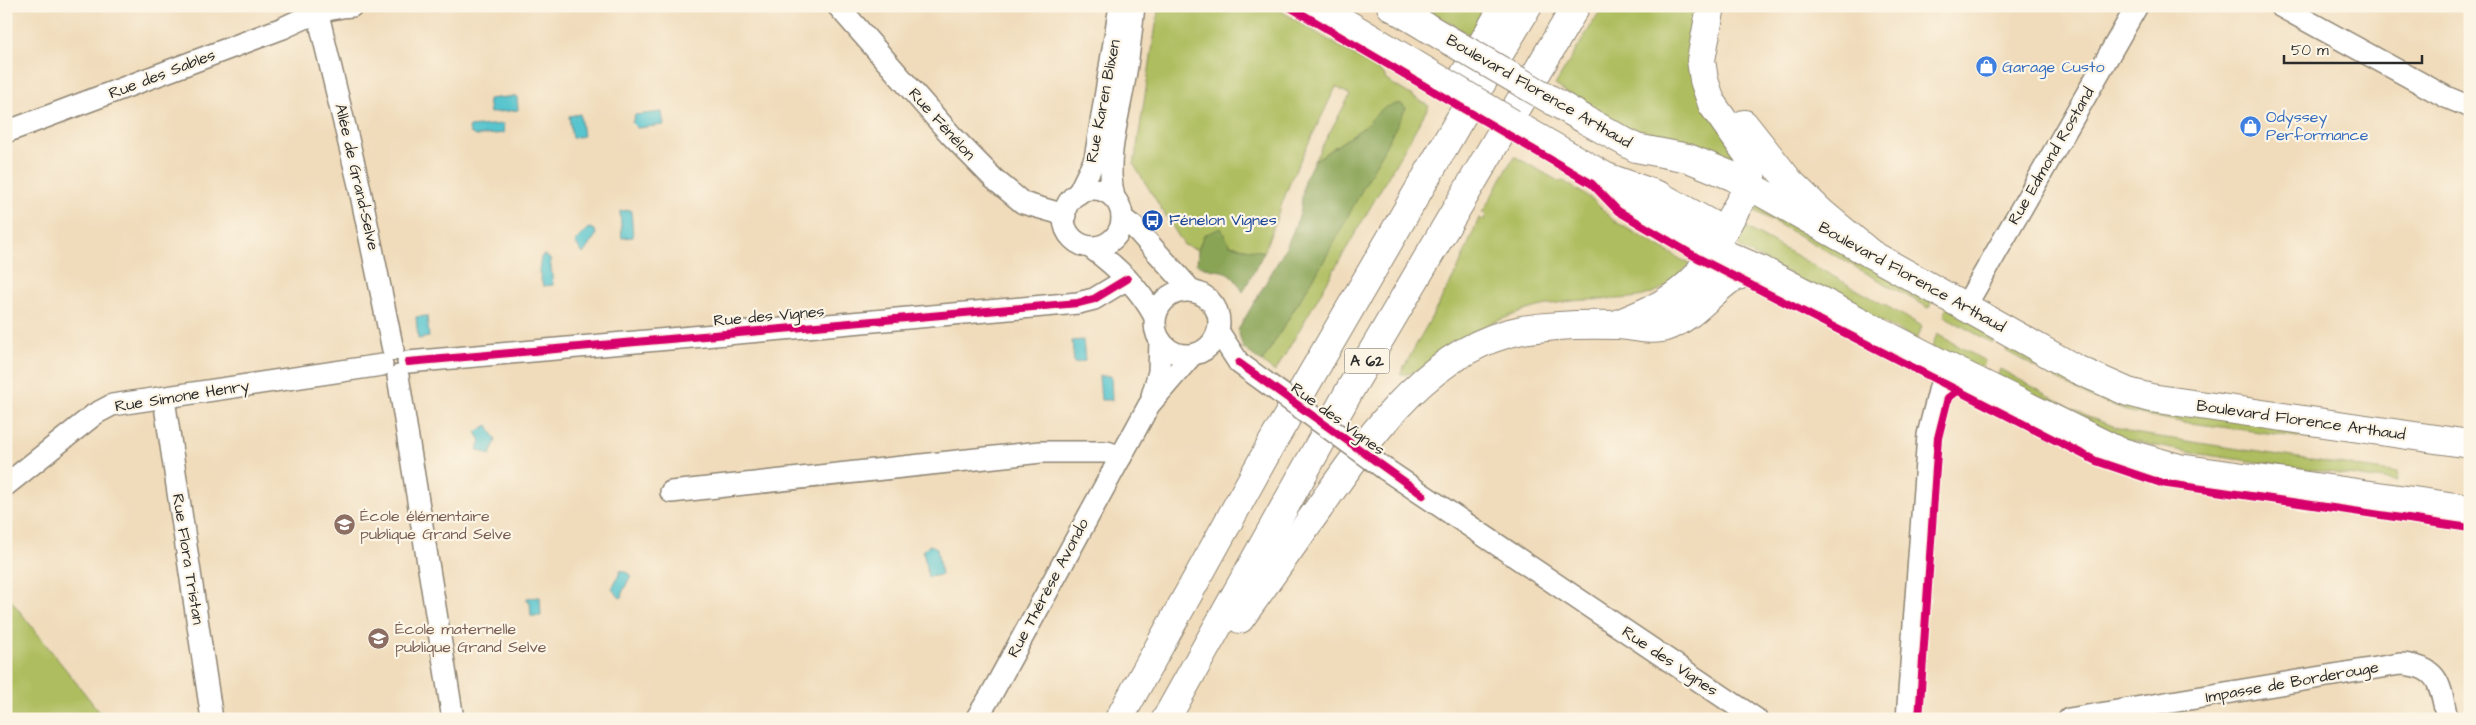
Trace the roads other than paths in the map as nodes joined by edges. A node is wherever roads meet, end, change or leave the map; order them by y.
1 (352, 6) edge
2 (838, 6) edge
3 (1120, 6) edge
4 (1134, 6) edge
5 (1317, 6) edge
6 (1391, 6) edge
7 (1504, 6) edge
8 (1528, 6) edge
9 (1576, 6) edge
10 (1711, 6) edge
11 (2137, 6) edge
12 (2280, 6) edge
13 (316, 9) edge
14 (1705, 42) junction
15 (2470, 107) edge
16 (6, 132) edge
17 (1749, 186) junction
18 (1078, 194) junction
19 (1114, 197) junction
20 (1065, 215) junction
21 (1122, 219) junction
22 (1718, 240) junction
23 (1090, 247) junction
24 (1871, 254) junction
25 (1761, 270) junction
26 (1127, 279) junction
27 (1191, 290) junction
28 (1964, 307) junction
29 (1155, 317) junction
30 (1617, 324) junction
31 (1218, 331) junction
32 (1160, 340) junction
33 (1198, 352) junction
34 (395, 363) junction
35 (1239, 363) junction
36 (1948, 367) junction
37 (164, 399) junction
38 (1149, 405) junction
39 (1272, 443) junction
40 (2470, 444) edge
41 (1121, 458) junction
42 (6, 485) edge
43 (671, 492) dead end
44 (2470, 509) edge
45 (212, 719) edge
46 (452, 719) edge
47 (976, 719) edge
48 (1119, 719) edge
49 (1167, 719) edge
50 (1756, 719) edge
51 (1907, 719) edge
52 (2068, 719) edge
53 (2447, 719) edge

1 - 13 street
2 - 20 street, Rue Fénélon
3 - 18 street, Rue Karen Blixen
4 - 19 street, Rue Karen Blixen
5 - 22 main road, bridge
6 - 17 main road, Boulevard Florence Arthaud, bridge
7 - 39 main road
8 - 39 main road, A 62
9 - 49 main road, A 62
10 - 14 main road
11 - 28 street, Rue Edmond Rostand
12 - 15 street
13 - 16 street, Rue des Sables
13 - 34 street, Allée de Grand-Selve
14 - 17 main road
14 - 24 main road
17 - 22 main road
17 - 24 main road, Boulevard Florence Arthaud
18 - 19 street
18 - 20 street
19 - 21 street
20 - 23 street
21 - 23 street
21 - 27 street
22 - 25 main road
22 - 30 main road
23 - 26 street
24 - 28 main road, Boulevard Florence Arthaud
25 - 30 main road
25 - 36 main road
26 - 29 street
26 - 34 street, Rue des Vignes
27 - 29 street
27 - 31 street
28 - 40 main road, Boulevard Florence Arthaud
29 - 32 street
30 - 49 main road
31 - 33 street
31 - 35 street, Rue des Vignes
32 - 33 street
32 - 38 street
33 - 35 street, Rue des Vignes
33 - 38 street
34 - 37 street, Rue Simone Henry
34 - 46 street, Allée de Grand-Selve
35 - 50 street, Rue des Vignes, bridge
36 - 44 main road
36 - 51 street
37 - 42 street, Rue Simone Henry
37 - 45 street, Rue Flora Tristan
38 - 41 street
39 - 48 main road, A 62
41 - 43 street
41 - 47 street, Rue Thérèse Avondo
52 - 53 street, Impasse de Borderouge

